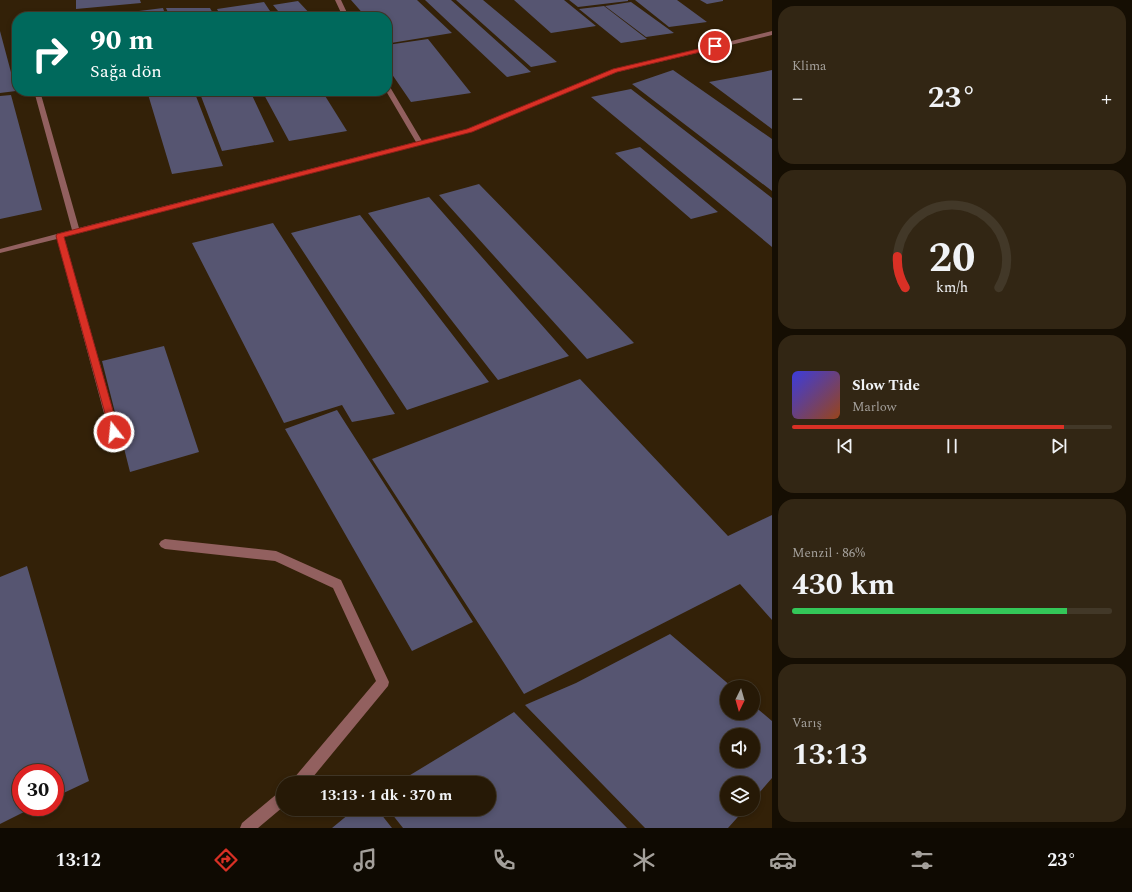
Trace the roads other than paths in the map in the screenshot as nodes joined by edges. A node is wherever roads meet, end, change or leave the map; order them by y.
1 (338, 0) edge
2 (344, 12) edge
3 (772, 33) edge
4 (392, 95) edge
5 (37, 96) edge
6 (420, 143) junction
7 (76, 231) junction
8 (60, 236) junction
9 (0, 251) edge
10 (114, 432) dead end
11 (165, 544) dead end
12 (305, 776) edge
13 (276, 804) edge
14 (247, 828) edge

1 - 2 street
3 - 6 street
4 - 6 street
5 - 7 street
6 - 7 street
7 - 8 street
8 - 9 street
8 - 10 street
11 - 12 street
13 - 14 street

